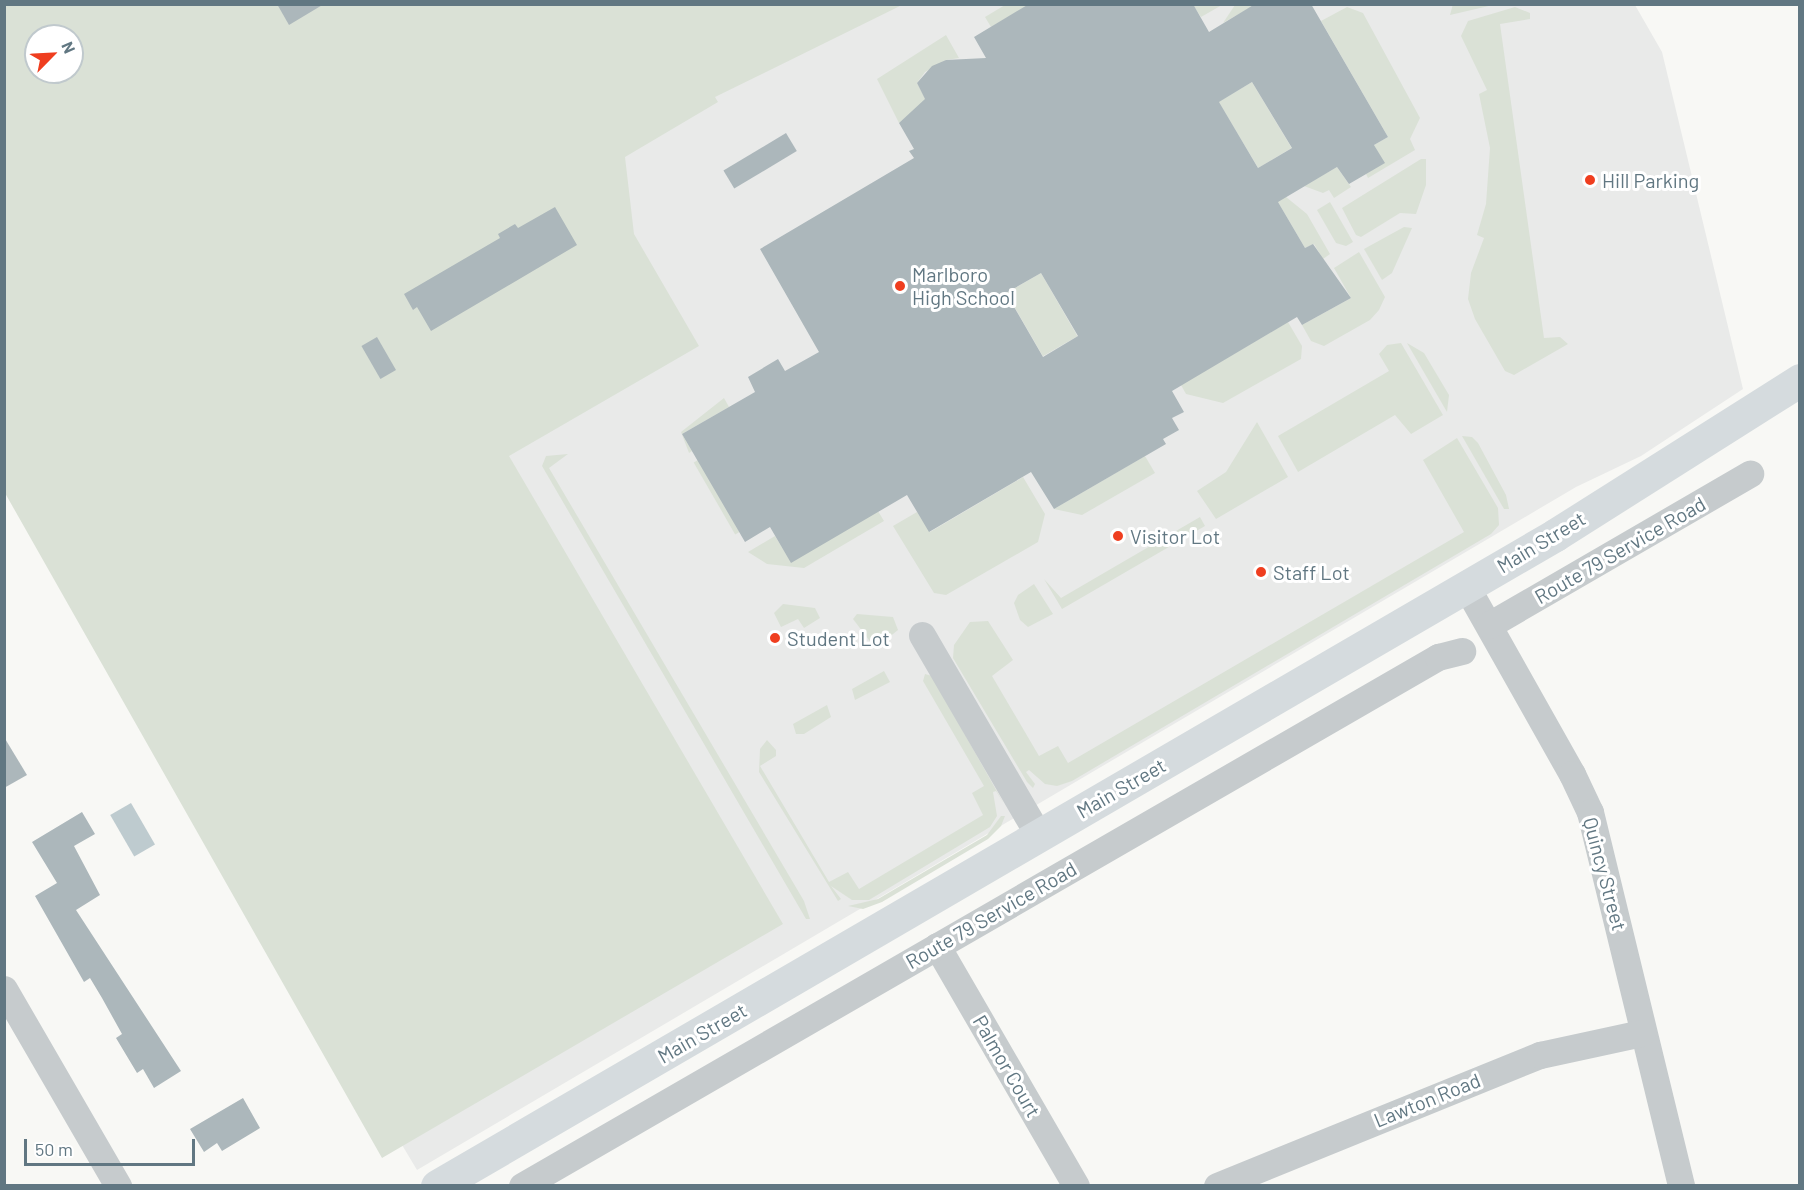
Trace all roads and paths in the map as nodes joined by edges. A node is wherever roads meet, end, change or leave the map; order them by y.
1 (1800, 380) edge
2 (1750, 474) dead end
3 (1466, 586) junction
4 (1489, 625) junction
5 (922, 635) dead end
6 (1462, 651) dead end
7 (1040, 836) junction
8 (937, 946) junction
9 (4, 989) edge
10 (1642, 1033) junction
11 (118, 1185) edge
12 (437, 1185) edge
13 (522, 1185) edge
14 (1076, 1185) edge
15 (1217, 1185) edge
16 (1681, 1185) edge

1 - 3 main road, Main Street
2 - 4 street, Route 79 Service Road
3 - 4 street, Quincy Street
3 - 7 main road, Main Street
4 - 10 street, Quincy Street
5 - 7 street
6 - 8 street, Route 79 Service Road
7 - 12 main road, Main Street
8 - 13 street, Route 79 Service Road
8 - 14 street, Palmor Court
9 - 11 street
10 - 15 street, Lawton Road
10 - 16 street, Quincy Street

